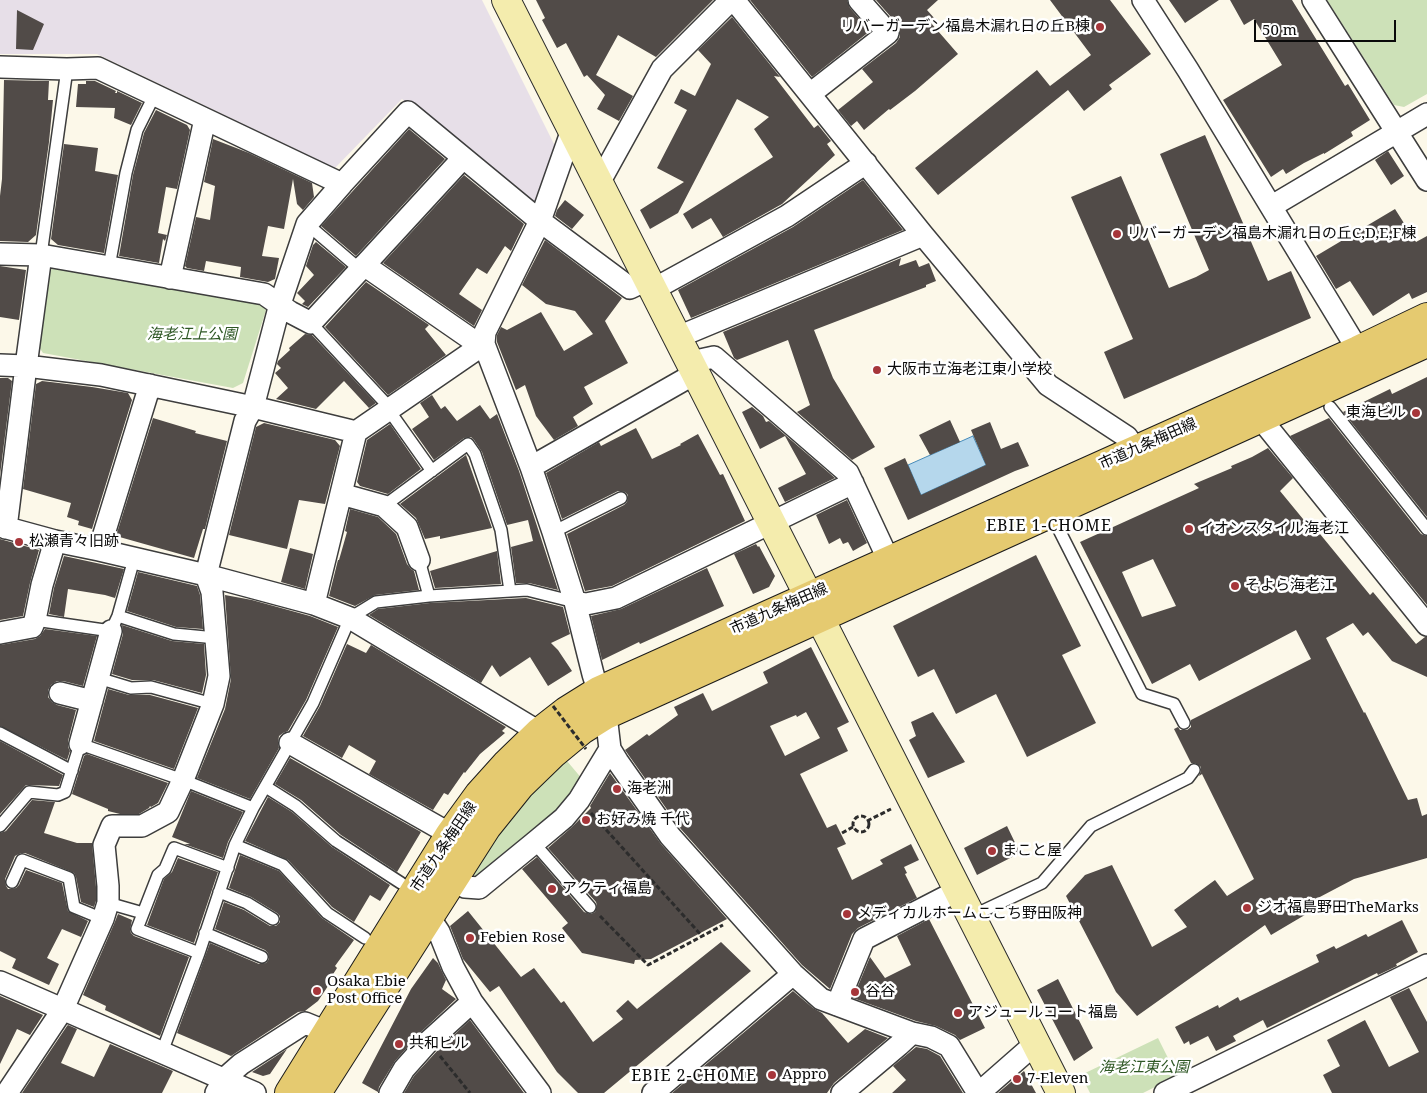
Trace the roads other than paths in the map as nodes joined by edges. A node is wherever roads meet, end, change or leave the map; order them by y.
1 (506, 0) edge
2 (732, 0) edge
3 (859, 0) edge
4 (1143, 0) edge
5 (1313, 0) edge
6 (0, 67) edge
7 (68, 69) junction
8 (810, 94) junction
9 (154, 96) junction
10 (1427, 114) edge
11 (205, 120) junction
12 (572, 130) junction
13 (1397, 132) junction
14 (463, 158) junction
15 (866, 163) junction
16 (1427, 180) edge
17 (600, 183) junction
18 (342, 184) junction
19 (1272, 206) junction
20 (540, 221) junction
21 (307, 224) junction
22 (923, 235) junction
23 (0, 254) edge
24 (41, 255) junction
25 (364, 265) junction
26 (109, 267) junction
27 (170, 278) junction
28 (651, 284) junction
29 (280, 304) junction
30 (1427, 317) edge
31 (311, 323) junction
32 (678, 337) junction
33 (1427, 343) edge
34 (484, 344) junction
35 (1358, 350) junction
36 (0, 365) edge
37 (26, 366) junction
38 (694, 368) junction
39 (150, 385) junction
40 (252, 407) junction
41 (1330, 407) dead end
42 (390, 408) junction
43 (1256, 409) junction
44 (356, 432) junction
45 (1135, 450) junction
46 (531, 468) junction
47 (432, 471) junction
48 (853, 483) junction
49 (341, 494) junction
50 (621, 498) dead end
51 (384, 506) junction
52 (1051, 514) junction
53 (772, 522) junction
54 (3, 527) edge
55 (1427, 529) edge
56 (553, 532) junction
57 (55, 541) junction
58 (883, 548) dead end
59 (99, 550) junction
60 (134, 559) junction
61 (419, 560) joint
62 (206, 575) junction
63 (510, 591) junction
64 (429, 596) junction
65 (574, 602) junction
66 (314, 604) junction
67 (814, 607) junction
68 (350, 618) junction
69 (35, 620) junction
70 (114, 624) junction
71 (1427, 625) edge
72 (0, 633) edge
73 (216, 638) junction
74 (98, 678) junction
75 (60, 693) dead end
76 (92, 701) junction
77 (602, 703) junction
78 (213, 704) junction
79 (1184, 723) dead end
80 (539, 732) junction
81 (0, 733) edge
82 (290, 743) junction
83 (80, 744) junction
84 (610, 749) junction
85 (1194, 770) dead end
86 (72, 771) junction
87 (183, 780) junction
88 (266, 787) junction
89 (253, 808) junction
90 (0, 826) edge
91 (450, 834) junction
92 (534, 843) junction
93 (235, 845) junction
94 (228, 868) junction
95 (452, 881) junction
96 (12, 882) dead end
97 (401, 883) dead end
98 (959, 890) junction
99 (219, 892) junction
100 (590, 907) road end
101 (106, 911) junction
102 (143, 913) junction
103 (429, 916) junction
104 (972, 916) junction
105 (273, 919) dead end
106 (205, 933) junction
107 (364, 938) dead end
108 (199, 953) junction
109 (262, 958) dead end
110 (1427, 965) edge
111 (793, 974) junction
112 (0, 982) edge
113 (472, 1002) junction
114 (837, 1005) junction
115 (63, 1009) junction
116 (327, 1032) junction
117 (912, 1032) junction
118 (1036, 1042) junction
119 (162, 1052) junction
120 (220, 1086) edge
121 (7, 1093) edge
122 (255, 1093) edge
123 (289, 1093) edge
124 (317, 1093) edge
125 (390, 1093) edge
126 (540, 1093) edge
127 (653, 1093) edge
128 (842, 1093) edge
129 (979, 1093) edge
130 (1061, 1093) edge
131 (1165, 1093) edge

1 - 12 street
2 - 8 street
2 - 17 street
3 - 8 street
4 - 19 street
5 - 13 street
6 - 7 street
7 - 9 street
7 - 24 lane
8 - 15 street
9 - 11 street
9 - 26 lane
10 - 13 street
11 - 18 street
11 - 27 street
12 - 17 street
12 - 20 street
13 - 16 street
13 - 19 street
14 - 18 street
14 - 20 street
14 - 25 street
15 - 22 street
15 - 28 street
17 - 28 street
18 - 21 street
19 - 35 street
20 - 28 street
20 - 34 street
21 - 25 lane
21 - 29 street
22 - 32 street
22 - 45 street
23 - 24 street
24 - 26 street
24 - 37 street
25 - 31 street
25 - 34 street
26 - 27 street
27 - 29 street
28 - 32 street
29 - 31 street
29 - 40 street
30 - 35 main road, 市道九条梅田線
31 - 42 lane
32 - 38 street
33 - 43 main road, 市道九条梅田線
34 - 42 street
34 - 46 street
35 - 43 main road, 市道九条梅田線
36 - 37 street
37 - 39 street
37 - 54 street
38 - 46 street
38 - 48 street
38 - 53 street
39 - 40 street
39 - 59 street
40 - 44 street
40 - 62 street
41 - 55 lane
42 - 44 street
42 - 47 lane
43 - 45 main road, 市道九条梅田線
43 - 52 main road, 市道九条梅田線
43 - 71 street
44 - 49 street
45 - 67 main road, 市道九条梅田線
46 - 56 street
47 - 51 lane
47 - 63 lane
48 - 53 street
48 - 58 street
49 - 51 street
49 - 66 street
50 - 56 lane
51 - 61 street
52 - 67 main road, 市道九条梅田線
52 - 79 lane
53 - 65 street
53 - 67 street
54 - 57 street
56 - 65 street
57 - 59 street
57 - 69 street
59 - 60 street
60 - 62 street
60 - 70 lane
61 - 64 lane
62 - 66 street
62 - 73 street
63 - 64 lane
63 - 65 lane
64 - 68 lane
65 - 77 street
66 - 68 street
67 - 77 main road, 市道九条梅田線
67 - 98 street
68 - 80 street
68 - 82 lane
69 - 70 lane
69 - 72 street
70 - 73 lane
70 - 74 street
73 - 78 street
74 - 76 street
74 - 78 lane
75 - 76 street
76 - 83 street
77 - 80 main road, 市道九条梅田線
77 - 84 street
77 - 95 main road, 市道九条梅田線
78 - 87 street
80 - 91 main road, 市道九条梅田線
81 - 86 lane
82 - 88 lane
82 - 91 street
83 - 86 lane
83 - 87 lane
84 - 92 street
84 - 111 street
85 - 104 lane
86 - 90 lane
87 - 89 lane
87 - 101 street
88 - 89 lane
88 - 97 lane
89 - 93 lane
91 - 116 main road, 市道九条梅田線
92 - 95 street
92 - 100 lane
93 - 94 lane
93 - 107 lane
94 - 99 lane
94 - 102 lane
95 - 103 main road, 市道九条梅田線
96 - 101 lane
98 - 104 street
98 - 114 street
99 - 105 lane
99 - 106 lane
101 - 102 lane
101 - 115 street
102 - 108 lane
103 - 113 street
103 - 124 main road, 市道九条梅田線
104 - 118 street
106 - 108 lane
106 - 109 lane
108 - 119 lane
110 - 131 street
111 - 114 street
111 - 127 street
112 - 115 street
113 - 125 street
113 - 126 street
114 - 117 street
115 - 119 street
115 - 121 street
116 - 120 street
116 - 123 main road, 市道九条梅田線
117 - 128 street
117 - 129 street
118 - 129 street
118 - 130 street
119 - 120 street
120 - 122 street

